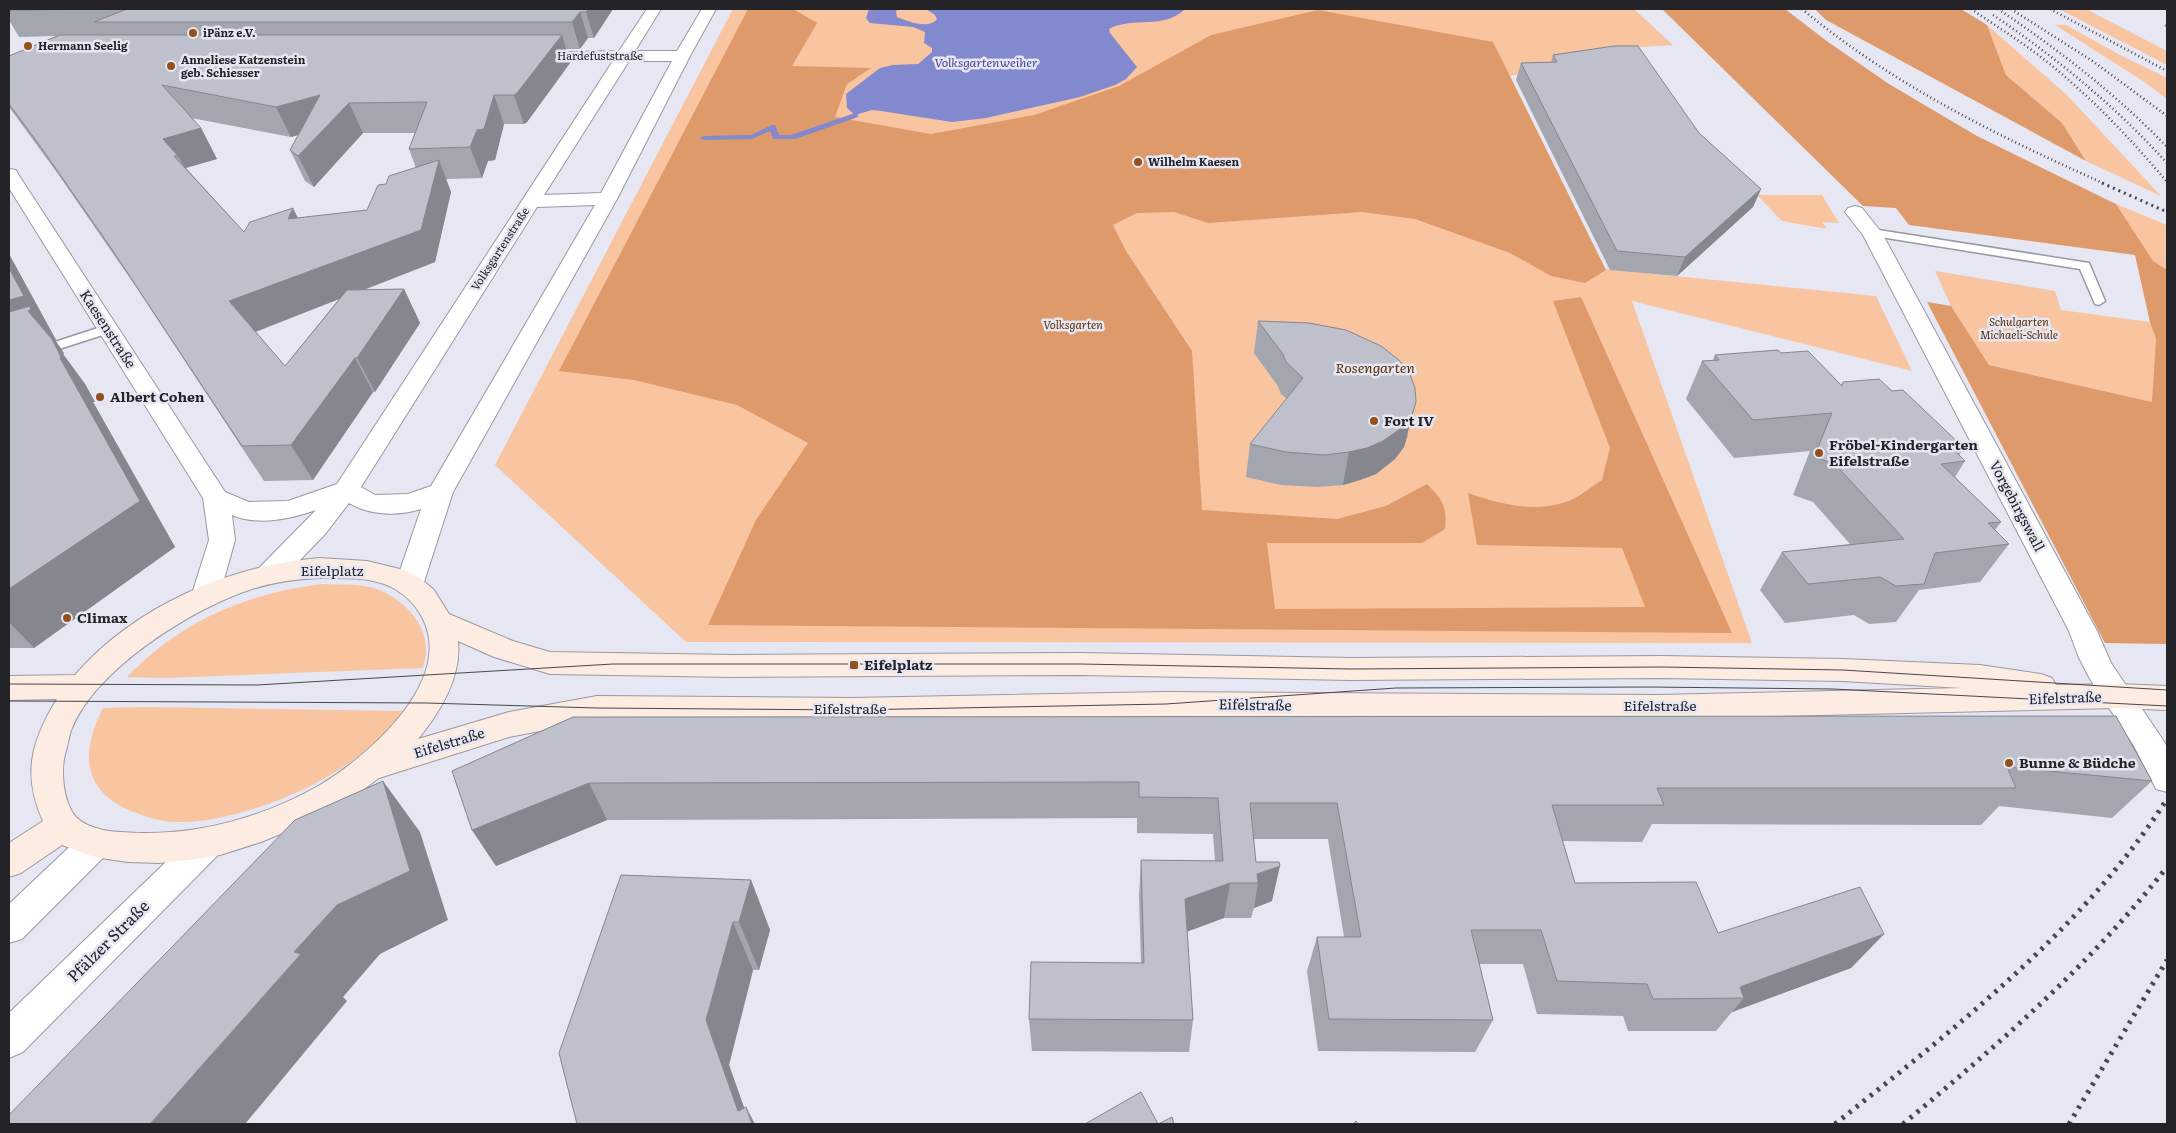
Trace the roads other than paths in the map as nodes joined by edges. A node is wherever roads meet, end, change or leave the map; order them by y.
1 (654, 9) edge
2 (709, 9) edge
3 (514, 56) edge
4 (623, 56) junction
5 (682, 56) junction
6 (9, 174) edge
7 (608, 199) junction
8 (531, 201) junction
9 (1855, 212) dead end
10 (1872, 233) junction
11 (2099, 302) dead end
12 (107, 329) junction
13 (9, 361) edge
14 (346, 490) junction
15 (440, 492) junction
16 (216, 498) junction
17 (270, 574) junction
18 (409, 585) junction
19 (205, 597) junction
20 (442, 622) junction
21 (82, 687) junction
22 (9, 688) edge
23 (2117, 696) junction
24 (2167, 698) edge
25 (367, 769) junction
26 (2167, 779) edge
27 (63, 826) junction
28 (96, 843) junction
29 (207, 844) junction
30 (9, 862) edge
31 (9, 927) edge
32 (9, 1039) edge

1 - 4 street, Volksgartenstraße
2 - 5 street
3 - 4 street, Hardefuststraße
4 - 5 street, Hardefuststraße
4 - 8 street, Volksgartenstraße
5 - 7 street
6 - 12 street, Kaesenstraße
7 - 8 street
7 - 15 street
8 - 14 street, Volksgartenstraße
9 - 10 street, Vorgebirgswall
10 - 11 lane
10 - 23 street, Vorgebirgswall
12 - 13 lane
12 - 16 street, Kaesenstraße
14 - 15 street
14 - 16 street
14 - 17 street, Volksgartenstraße
15 - 18 street
16 - 19 street, Kaesenstraße
17 - 18 street, Eifelplatz
17 - 19 street, Eifelplatz
18 - 20 street, Eifelplatz
19 - 21 street, Eifelplatz
20 - 23 street, Eifelstraße
20 - 25 street
21 - 22 street
21 - 27 street, Eifelplatz
23 - 24 street
23 - 25 street, Eifelstraße
23 - 26 street, Vorgebirgswall
25 - 29 street
27 - 28 street
27 - 30 street
28 - 29 street
28 - 31 street
29 - 32 street, Pfälzer Straße

